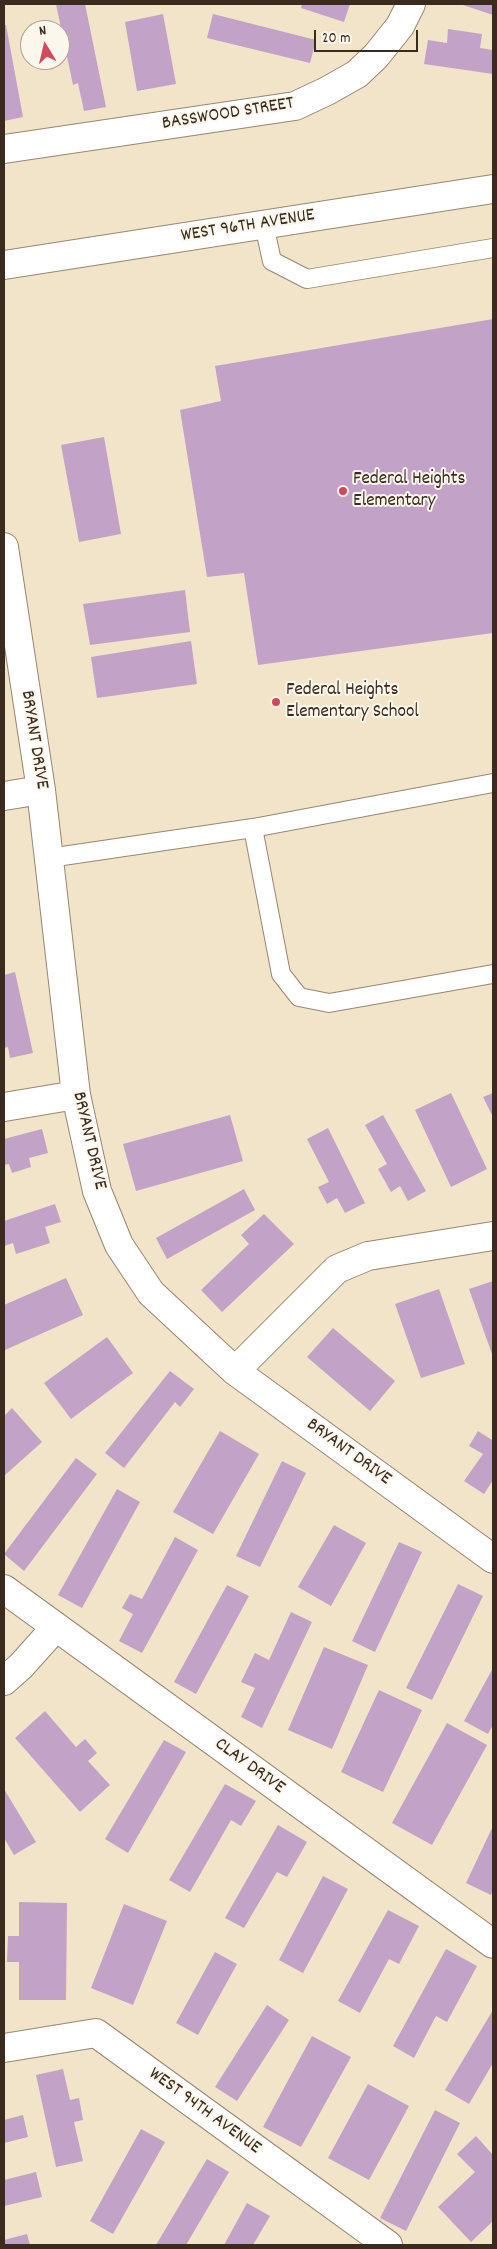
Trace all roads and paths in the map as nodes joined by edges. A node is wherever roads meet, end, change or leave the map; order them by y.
1 (411, 4) edge
2 (4, 149) edge
3 (493, 190) edge
4 (264, 224) junction
5 (493, 248) edge
6 (4, 265) edge
7 (4, 547) edge
8 (493, 783) edge
9 (41, 790) junction
10 (4, 796) edge
11 (253, 828) junction
12 (49, 858) junction
13 (493, 974) edge
14 (76, 1095) junction
15 (4, 1107) edge
16 (493, 1236) edge
17 (236, 1371) junction
18 (493, 1560) edge
19 (4, 1589) edge
20 (56, 1628) junction
21 (4, 1680) edge
22 (493, 1944) edge
23 (4, 2048) edge
24 (388, 2245) edge

1 - 2 street, BASSWOOD STREET
3 - 4 street, WEST 96TH AVENUE
4 - 5 lane
4 - 6 street, WEST 96TH AVENUE
7 - 9 street, BRYANT DRIVE
8 - 11 lane
9 - 10 street
9 - 12 street, BRYANT DRIVE
11 - 12 lane
11 - 13 lane
12 - 14 street, BRYANT DRIVE
14 - 15 street
14 - 17 street, BRYANT DRIVE
16 - 17 street
17 - 18 street, BRYANT DRIVE
19 - 20 street, CLAY DRIVE
20 - 21 street
20 - 22 street, CLAY DRIVE
23 - 24 street, WEST 94TH AVENUE

